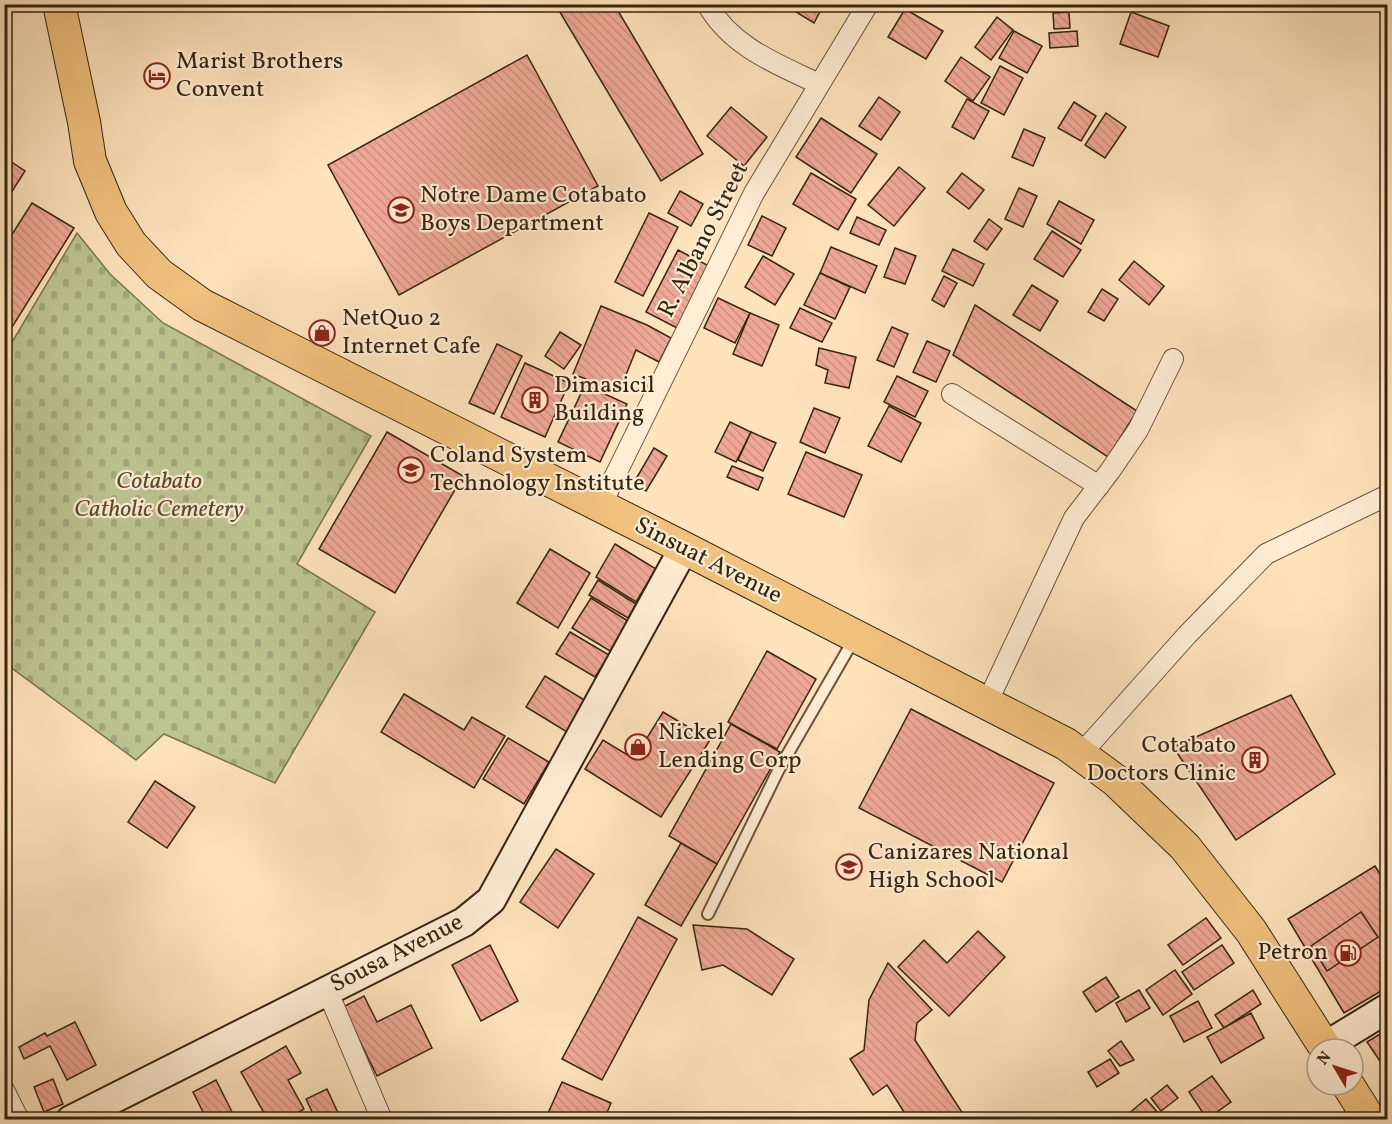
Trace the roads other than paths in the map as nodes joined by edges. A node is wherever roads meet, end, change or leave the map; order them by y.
1 (59, 4) edge
2 (706, 4) edge
3 (868, 4) edge
4 (819, 84) junction
5 (1173, 360) dead end
6 (952, 394) dead end
7 (1099, 486) junction
8 (1388, 495) edge
9 (601, 507) junction
10 (684, 548) junction
11 (856, 636) junction
12 (987, 703) junction
13 (1080, 755) junction
14 (708, 914) dead end
15 (327, 990) junction
16 (1388, 1008) edge
17 (1318, 1037) edge
18 (1342, 1037) edge
19 (4, 1090) edge
20 (1356, 1097) edge
21 (19, 1119) edge
22 (71, 1119) edge
23 (381, 1119) edge
24 (1370, 1119) edge

1 - 9 main road, Sinsuat Avenue
2 - 4 street
3 - 4 street, R. Albano Street
4 - 9 street, R. Albano Street
5 - 7 street
6 - 7 street
7 - 12 street
8 - 13 street
9 - 10 main road, Sinsuat Avenue
10 - 11 main road, Sinsuat Avenue
10 - 15 street, Sousa Avenue
11 - 12 main road, Sinsuat Avenue
11 - 14 lane
12 - 13 main road, Sinsuat Avenue
13 - 17 main road, Sinsuat Avenue
15 - 22 street, Sousa Avenue
15 - 23 street
16 - 18 street
19 - 21 street
20 - 24 main road

